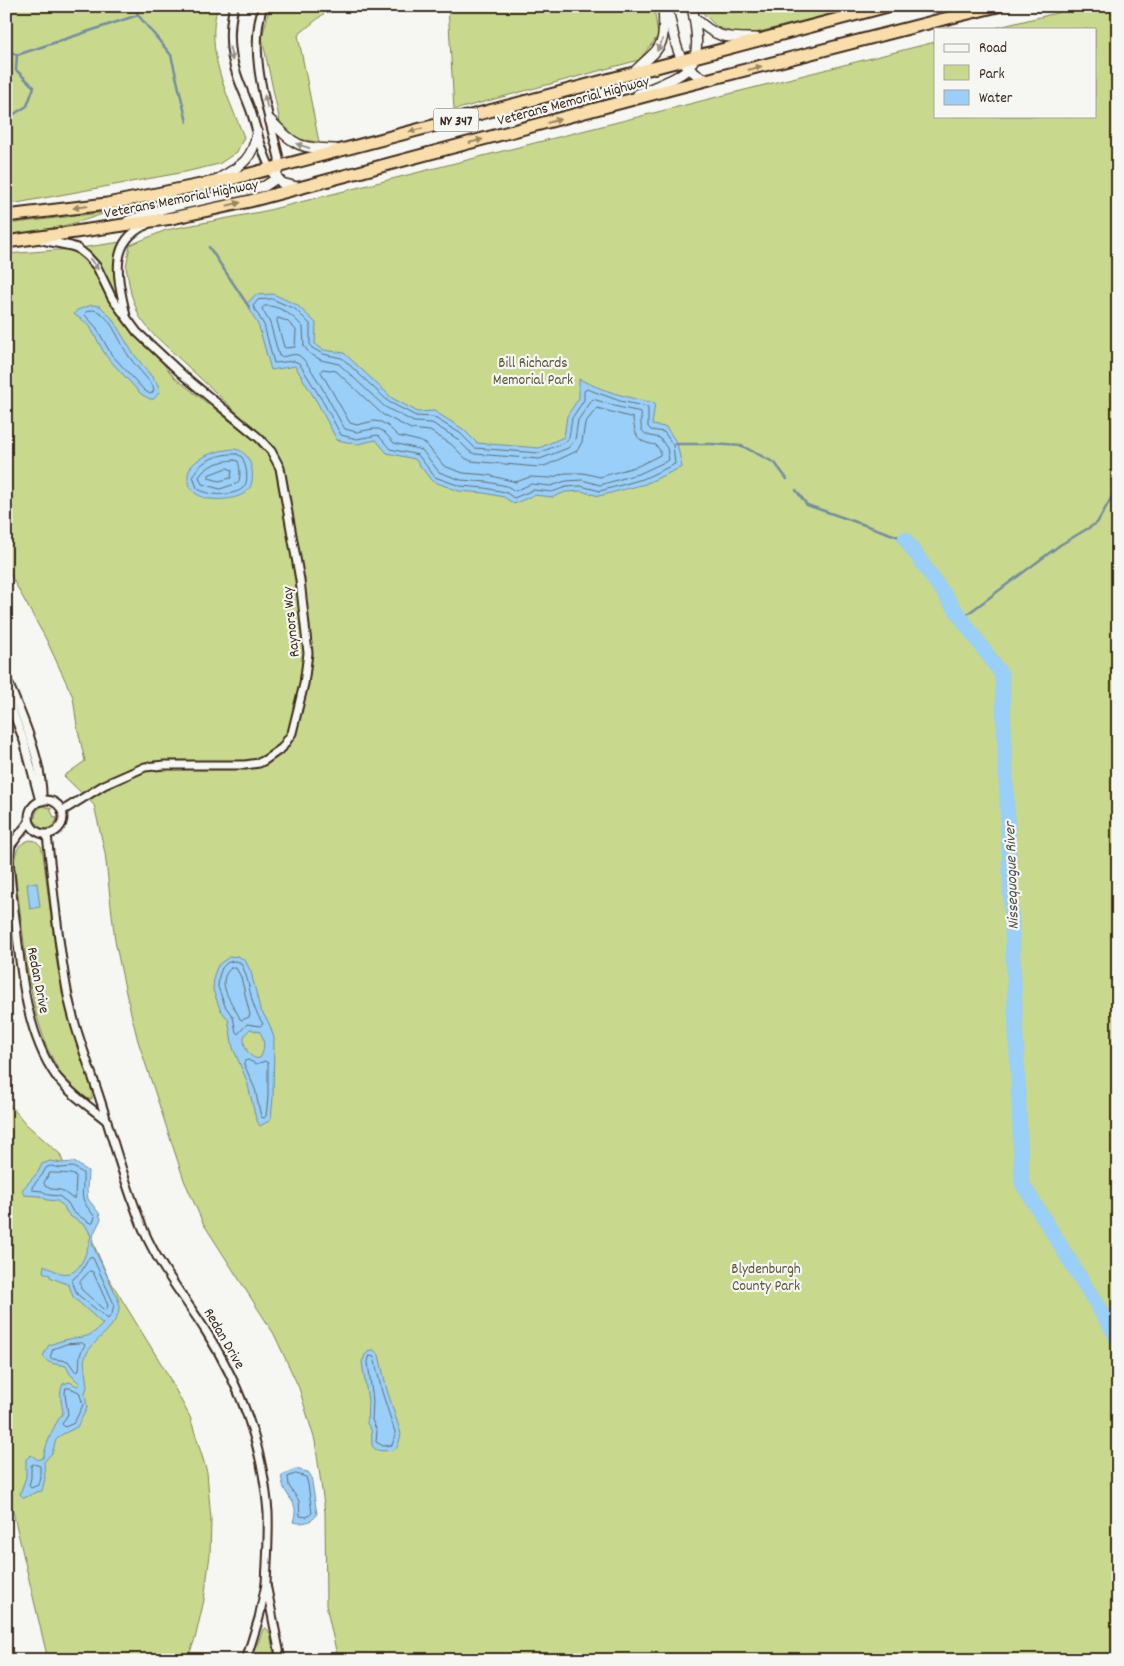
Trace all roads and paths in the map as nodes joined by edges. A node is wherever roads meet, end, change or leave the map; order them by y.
1 (234, 6) edge
2 (263, 6) edge
3 (663, 6) edge
4 (667, 6) edge
5 (692, 6) edge
6 (888, 6) edge
7 (998, 6) edge
8 (694, 17) junction
9 (766, 38) junction
10 (695, 57) junction
11 (685, 65) junction
12 (633, 74) junction
13 (707, 80) junction
14 (607, 107) junction
15 (270, 120) junction
16 (257, 132) junction
17 (345, 150) junction
18 (275, 171) junction
19 (210, 184) junction
20 (303, 188) junction
21 (6, 216) edge
22 (157, 220) junction
23 (109, 227) junction
24 (35, 238) junction
25 (6, 242) edge
26 (127, 319) junction
27 (6, 678) edge
28 (6, 694) edge
29 (23, 728) junction
30 (41, 801) junction
31 (62, 811) junction
32 (29, 822) junction
33 (47, 834) junction
34 (107, 1121) junction
35 (266, 1584) junction
36 (246, 1660) edge
37 (281, 1660) edge

1 -> 16 street
15 -> 2 street
3 -> 12 street
4 - 11 street
5 - 8 street
6 - 9 highway, Veterans Memorial Highway / NY 347
13 -> 7 highway, Veterans Memorial Highway / NY 347
8 - 9 street
8 - 10 street
9 - 10 highway, Veterans Memorial Highway / NY 347
10 - 11 highway, Veterans Memorial Highway / NY 347
11 - 12 highway, Veterans Memorial Highway / NY 347
11 - 13 street
11 - 14 street
12 -> 17 highway, Veterans Memorial Highway / NY 347
13 - 14 highway, Veterans Memorial Highway / NY 347
20 -> 14 highway, Veterans Memorial Highway / NY 347
17 -> 15 street
15 - 18 street
16 - 18 street
16 - 19 street
17 - 18 highway, Veterans Memorial Highway / NY 347
18 - 19 highway, Veterans Memorial Highway / NY 347
18 - 20 street
18 - 23 street
19 -> 21 highway, Veterans Memorial Highway / NY 347
22 -> 20 highway, Veterans Memorial Highway / NY 347
22 - 23 highway, Veterans Memorial Highway / NY 347
22 - 26 street, Raynors Way
23 - 24 highway, Veterans Memorial Highway / NY 347
24 - 25 highway, Veterans Memorial Highway / NY 347
24 -> 26 street, Raynors Way
26 - 31 street, Raynors Way
27 - 29 street
28 - 29 street
29 - 30 street
30 - 31 street
30 - 32 street, Redan Drive
31 - 33 street
32 - 33 street
32 - 34 street, Redan Drive
33 - 34 street, Redan Drive
34 - 35 street, Redan Drive
35 - 36 street, Redan Drive
35 - 37 street, Redan Drive

